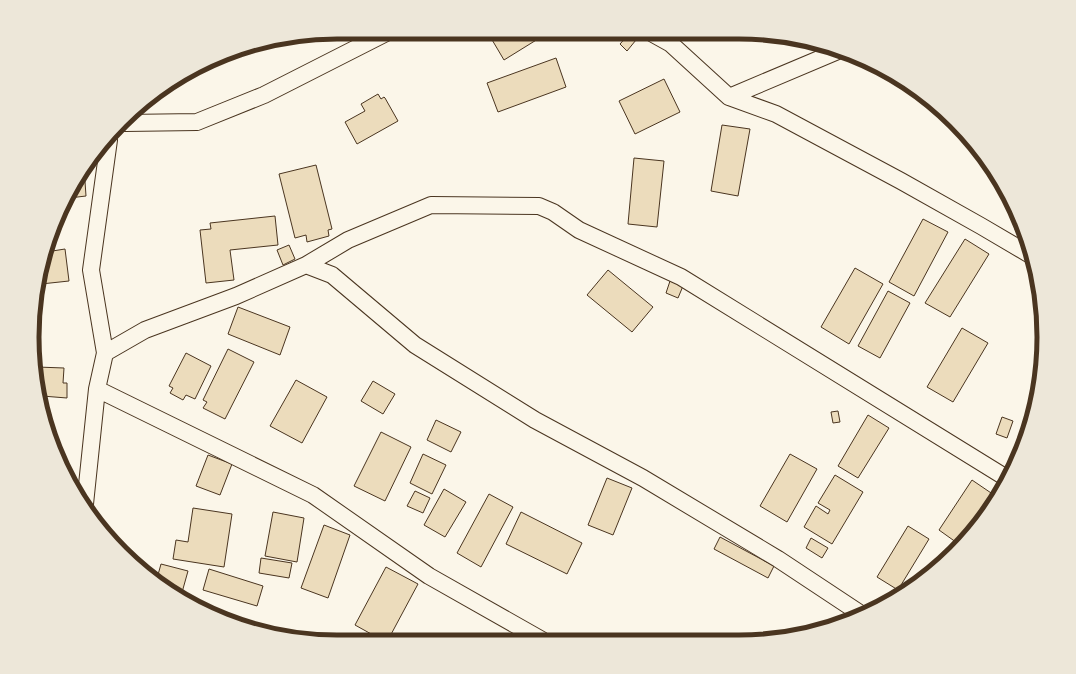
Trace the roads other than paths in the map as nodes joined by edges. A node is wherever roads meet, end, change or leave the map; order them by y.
1 (374, 39) edge
2 (662, 39) edge
3 (831, 54) edge
4 (729, 97) junction
5 (130, 123) edge
6 (109, 146) edge
7 (1024, 251) edge
8 (306, 265) junction
9 (105, 353) junction
10 (97, 389) junction
11 (1003, 476) edge
12 (86, 497) edge
13 (856, 611) edge
14 (533, 635) edge

1 - 5 street
2 - 4 street
3 - 4 street
4 - 7 street
6 - 9 street
8 - 9 street
8 - 11 street
8 - 13 street
9 - 10 street
10 - 12 street
10 - 14 street

